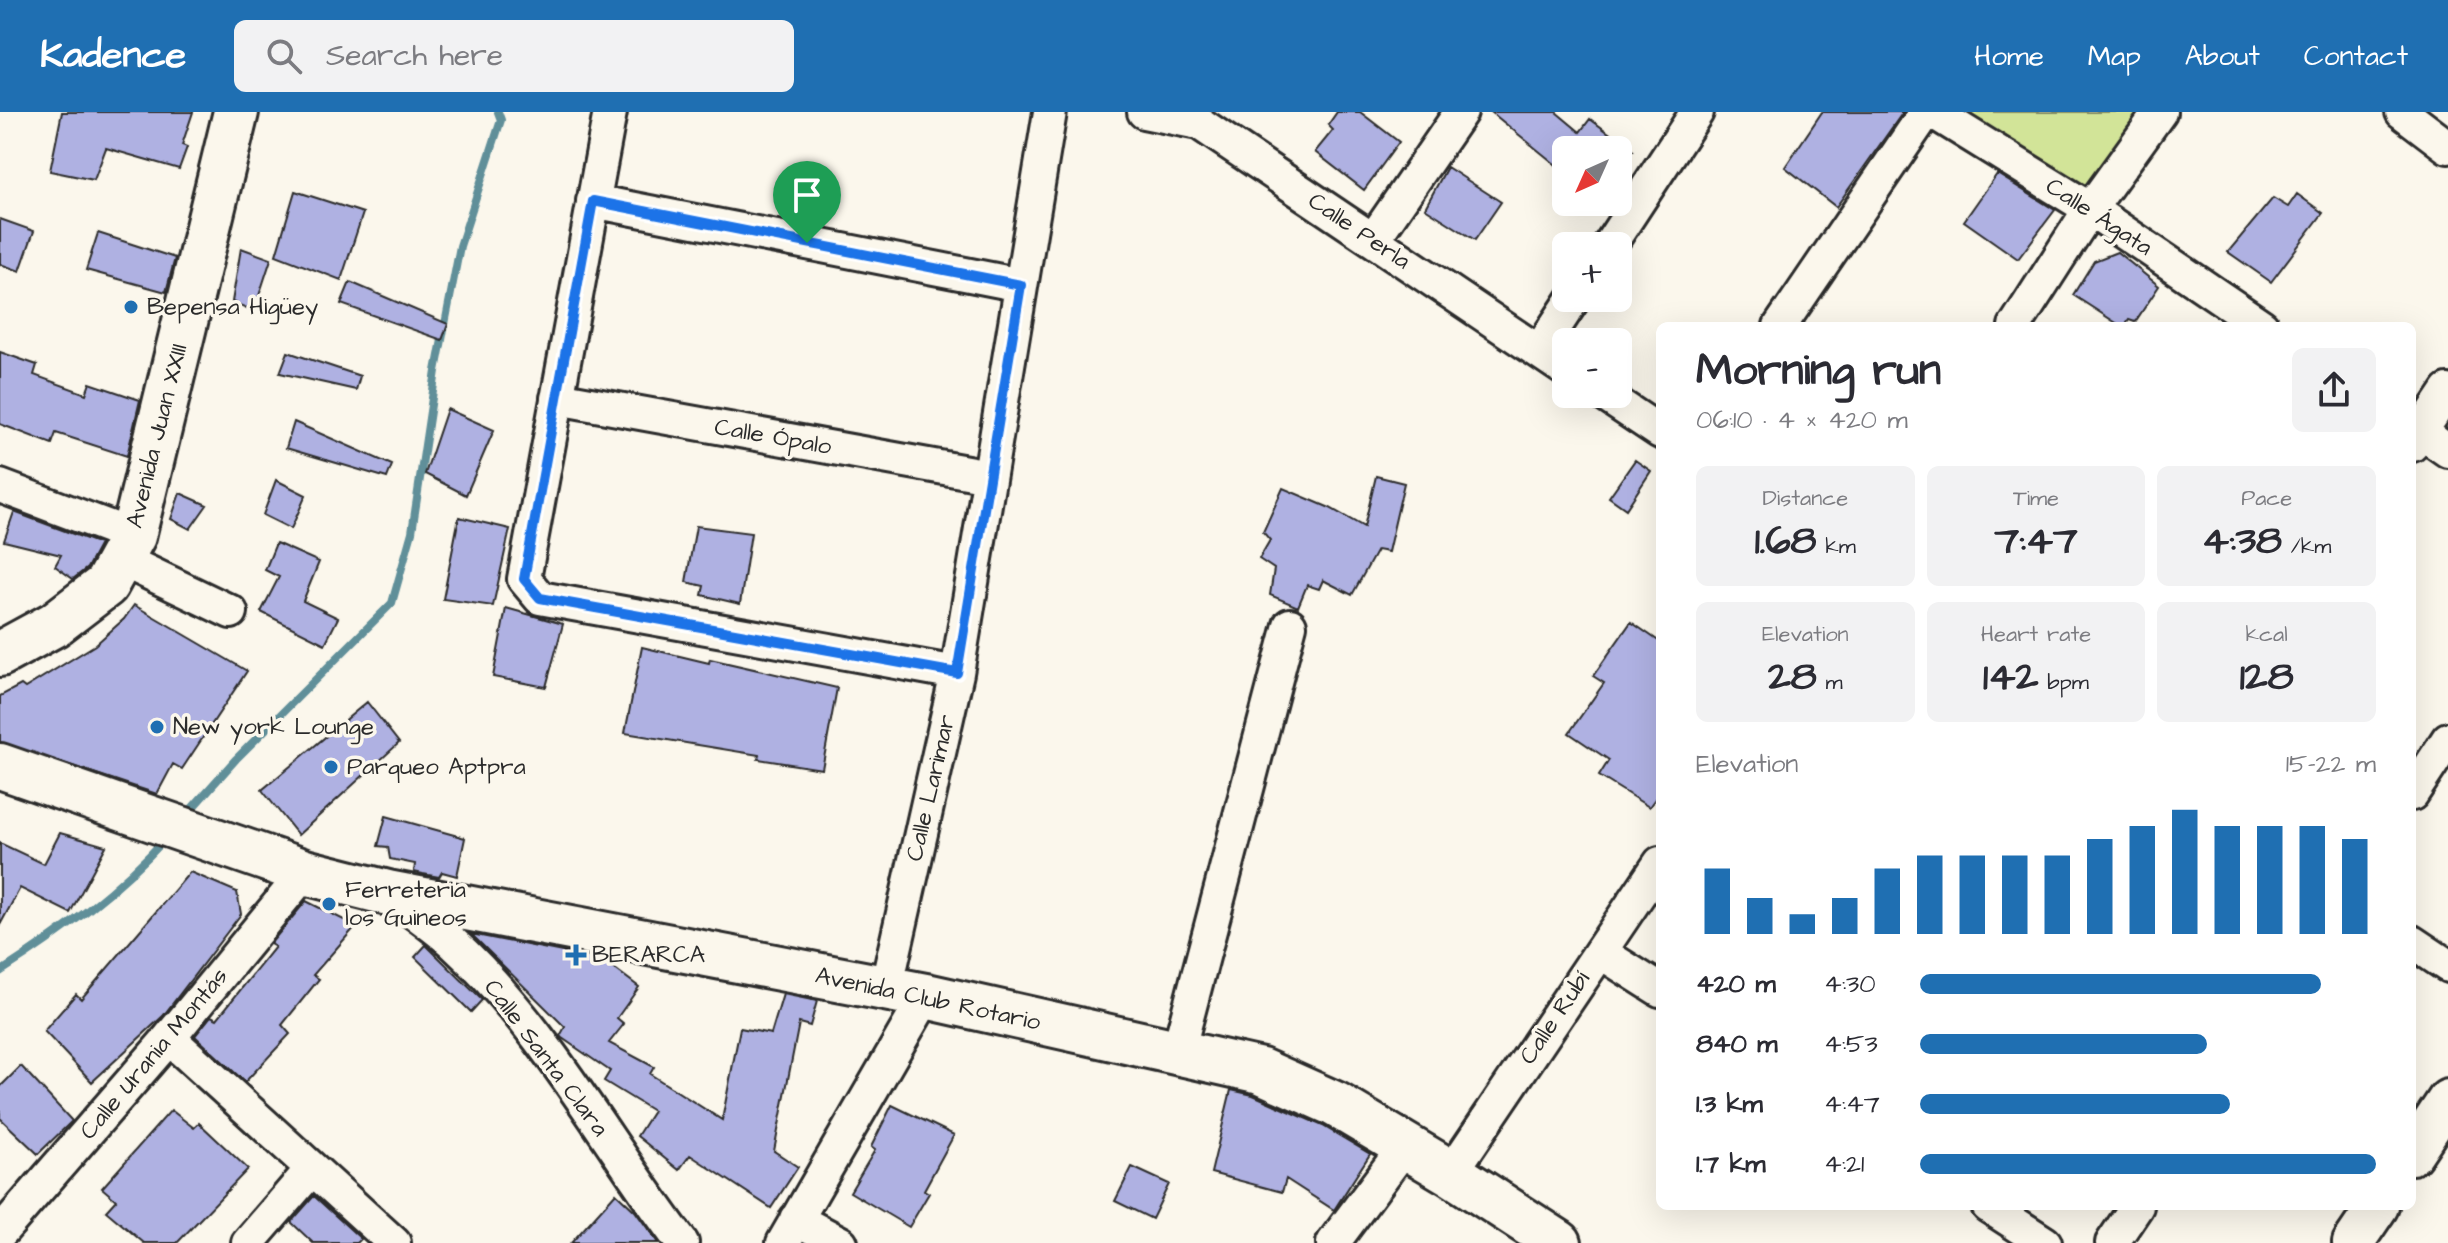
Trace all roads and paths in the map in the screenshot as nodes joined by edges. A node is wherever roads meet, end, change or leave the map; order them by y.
1 (236, 112) edge
2 (610, 112) edge
3 (1050, 112) edge
4 (1144, 112) edge
5 (1461, 112) edge
6 (1697, 112) edge
7 (1926, 112) edge
8 (1933, 112) edge
9 (2160, 112) edge
10 (2402, 112) edge
11 (2448, 147) edge
12 (593, 201) junction
13 (2090, 209) junction
14 (1618, 232) edge
15 (1373, 240) junction
16 (1021, 285) junction
17 (1565, 312) edge
18 (1783, 322) edge
19 (2018, 322) edge
20 (2256, 322) edge
21 (1539, 351) junction
22 (1552, 360) edge
23 (2448, 391) edge
24 (557, 398) junction
25 (1624, 408) edge
26 (1656, 429) edge
27 (2416, 434) edge
28 (2416, 435) edge
29 (2448, 451) edge
30 (989, 476) junction
31 (0, 486) edge
32 (126, 547) junction
33 (231, 612) dead end
34 (1290, 625) dead end
35 (0, 654) edge
36 (957, 673) junction
37 (2448, 739) edge
38 (0, 766) edge
39 (2416, 788) edge
40 (1656, 869) edge
41 (305, 872) junction
42 (388, 893) junction
43 (2416, 945) edge
44 (1600, 952) junction
45 (2448, 966) edge
46 (1656, 987) edge
47 (906, 993) junction
48 (169, 1038) junction
49 (1178, 1052) junction
50 (2448, 1100) edge
51 (1406, 1145) junction
52 (2416, 1148) edge
53 (311, 1170) junction
54 (1451, 1173) junction
55 (1994, 1210) edge
56 (2134, 1210) edge
57 (2375, 1210) edge
58 (790, 1231) edge
59 (0, 1233) edge
60 (248, 1243) edge
61 (394, 1243) edge
62 (682, 1243) edge
63 (841, 1243) edge
64 (1333, 1243) edge
65 (1559, 1243) edge
66 (2045, 1243) edge
67 (2112, 1243) edge
68 (2353, 1243) edge

1 - 32 main road, Avenida Juan XXIII
2 - 12 street
3 - 16 street, Calle Larimar
4 - 15 street, Calle Perla
5 - 15 street
6 - 14 street
7 - 18 street
8 - 13 street, Calle Ágata
9 - 13 street
10 - 11 street
12 - 16 street
12 - 24 street
13 - 19 street
13 - 20 street, Calle Ágata
15 - 21 street, Calle Perla
16 - 30 street, Calle Larimar
17 - 21 street
21 - 22 street, Calle Perla
23 - 27 street
24 - 30 street, Calle Ópalo
24 - 36 street
25 - 26 street
28 - 29 street
30 - 36 street, Calle Larimar
31 - 32 street
32 - 33 street
32 - 35 main road, Avenida Juan XXIII
34 - 49 street
36 - 47 street, Calle Larimar
37 - 39 street
38 - 41 main road, Avenida Club Rotario
40 - 44 street, Calle Rubí
41 - 42 main road, Avenida Club Rotario
41 - 48 street, Calle Urania Montás
42 - 47 main road, Avenida Club Rotario
42 - 62 street, Calle Santa Clara
43 - 45 street
44 - 46 street
44 - 54 street, Calle Rubí
47 - 49 main road, Avenida Club Rotario
47 - 58 street, Calle Larimar
48 - 53 street
48 - 59 street, Calle Urania Montás
49 - 51 main road, Avenida Club Rotario
50 - 52 street
51 - 54 main road, Avenida Club Rotario
51 - 64 street
53 - 60 street
53 - 61 street
54 - 65 main road, Avenida Club Rotario
55 - 66 street
56 - 67 street
57 - 68 street
58 - 63 street

